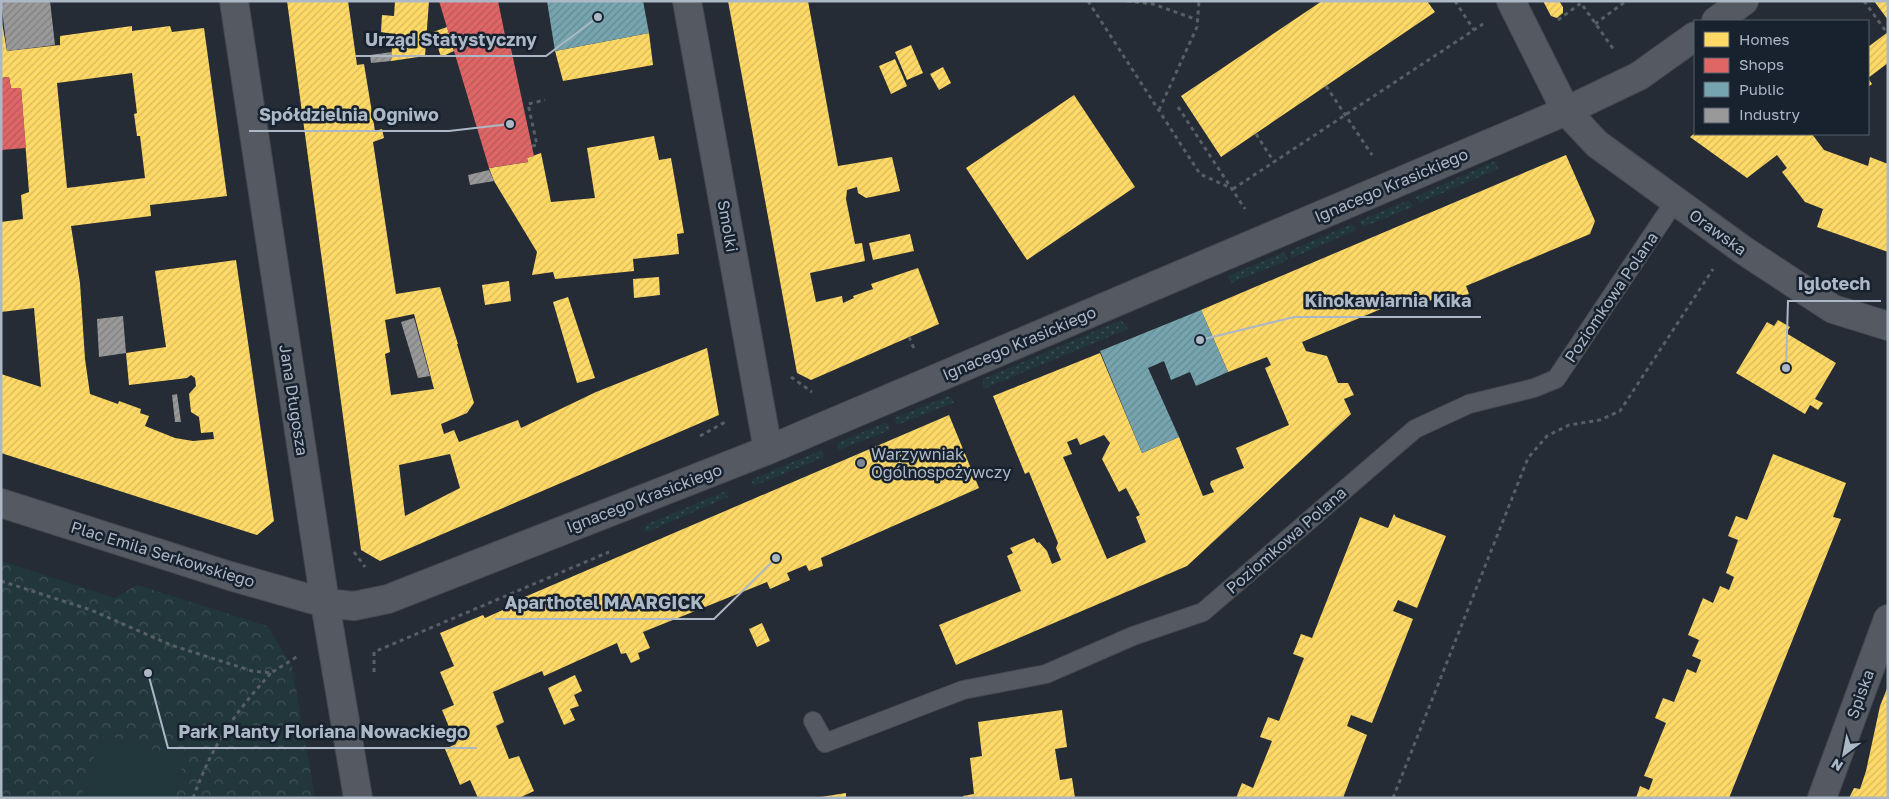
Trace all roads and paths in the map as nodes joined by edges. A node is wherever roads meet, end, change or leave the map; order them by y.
1 (234, 1) edge
2 (687, 1) edge
3 (1088, 1) edge
4 (1127, 1) edge
5 (1200, 1) edge
6 (1455, 1) edge
7 (1511, 1) edge
8 (1626, 1) edge
9 (1744, 1) edge
10 (1864, 1) edge
11 (1198, 20) junction
12 (1717, 20) edge
13 (1487, 22) dead end
14 (1552, 24) dead end
15 (1595, 24) junction
16 (1474, 30) junction
17 (1887, 34) edge
18 (1694, 37) edge
19 (1616, 54) dead end
20 (1326, 86) dead end
21 (545, 100) dead end
22 (1178, 107) dead end
23 (1158, 110) junction
24 (1566, 111) junction
25 (1345, 115) junction
26 (1256, 134) dead end
27 (532, 146) dead end
28 (1372, 156) dead end
29 (1274, 162) junction
30 (1233, 189) junction
31 (1675, 201) junction
32 (1247, 211) dead end
33 (1714, 268) dead end
34 (1888, 326) edge
35 (788, 370) dead end
36 (820, 393) dead end
37 (728, 415) dead end
38 (692, 440) dead end
39 (768, 450) junction
40 (1, 503) edge
41 (351, 547) dead end
42 (372, 569) dead end
43 (1, 581) edge
44 (325, 603) junction
45 (1888, 618) edge
46 (298, 655) dead end
47 (271, 673) junction
48 (813, 721) dead end
49 (193, 798) edge
50 (358, 798) edge
51 (1393, 798) edge
52 (1822, 798) edge

1 - 44 street, Jana Długosza
2 - 39 street, Smolki
3 - 23 path
4 - 11 path
5 - 11 path
6 - 16 path
7 - 24 street, Orawska
8 - 15 path
9 - 12 street
10 - 17 path
11 - 23 path
13 - 16 path
14 - 15 path
15 - 19 path
16 - 25 path
18 - 24 street, Ignacego Krasickiego
20 - 25 path
21 - 27 path
22 - 30 path
23 - 30 path
24 - 31 street, Orawska
24 - 39 street, Ignacego Krasickiego
25 - 28 path
25 - 29 path
26 - 29 path
29 - 30 path
30 - 32 path
31 - 34 street, Orawska
31 - 48 lane, Poziomkowa Polana
33 - 51 path
35 - 36 path
37 - 38 path
39 - 44 street, Ignacego Krasickiego
40 - 44 street, Plac Emila Serkowskiego
41 - 42 path
43 - 47 path
44 - 50 street, Jana Długosza
45 - 52 street, Spiska
46 - 47 path
47 - 49 path

